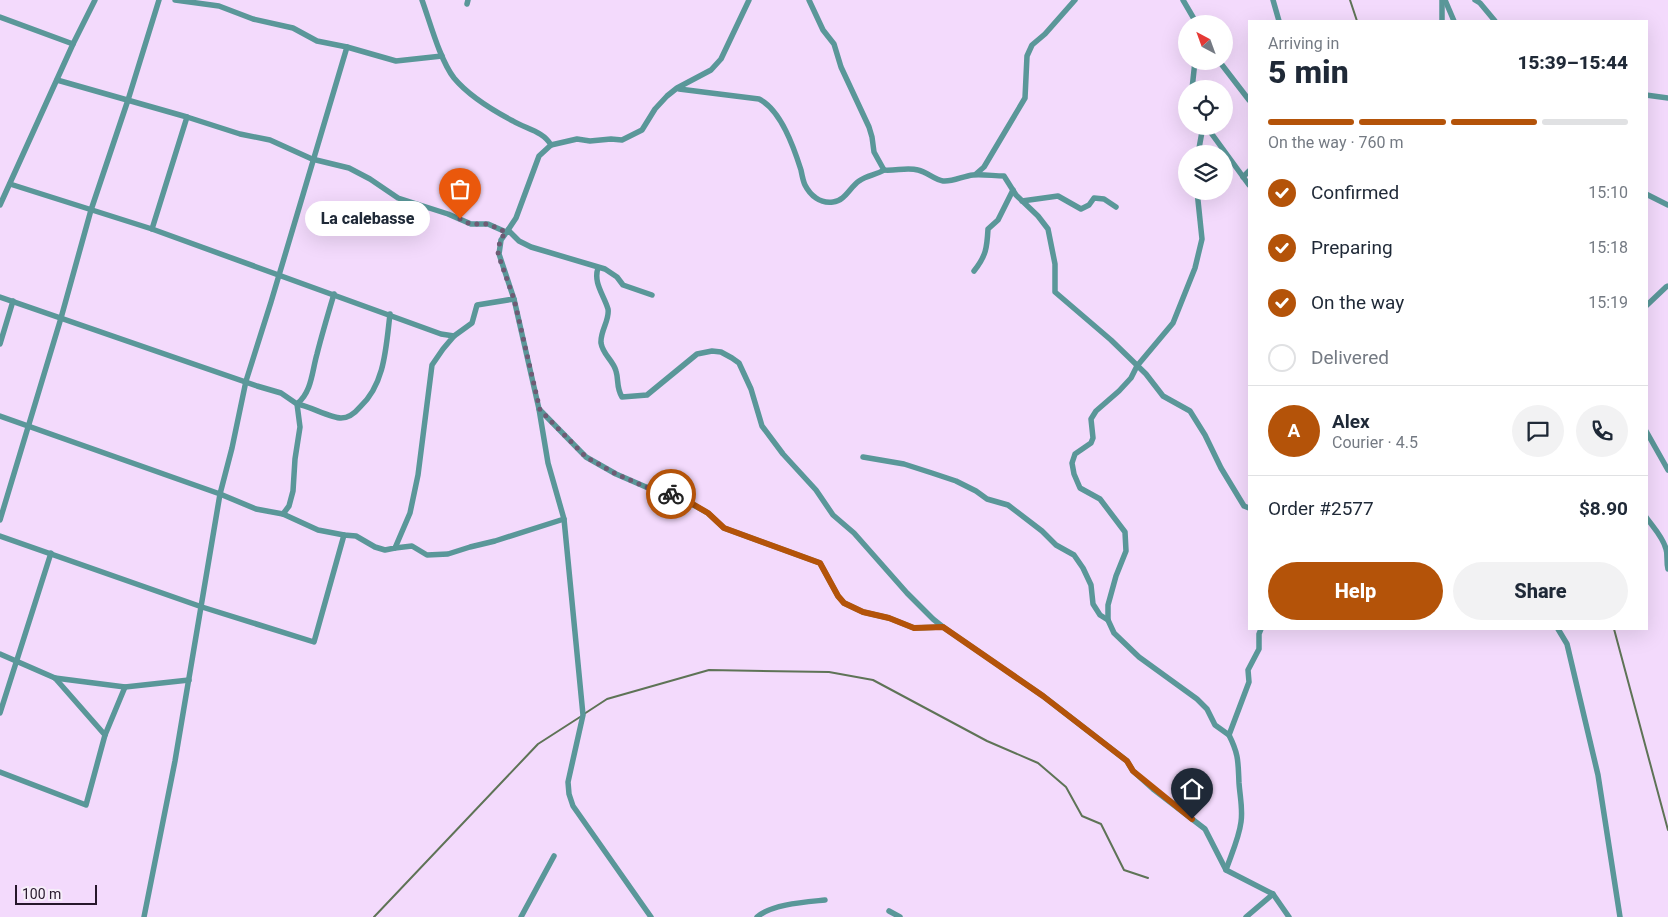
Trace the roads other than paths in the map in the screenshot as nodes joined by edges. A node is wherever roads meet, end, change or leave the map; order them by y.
1 (95, 0) edge
2 (159, 0) edge
3 (175, 0) edge
4 (422, 0) edge
5 (749, 0) edge
6 (809, 0) edge
7 (1075, 0) edge
8 (1182, 0) edge
9 (1273, 0) edge
10 (1444, 0) edge
11 (1476, 0) edge
12 (1191, 15) edge
13 (0, 17) edge
14 (1279, 20) edge
15 (1442, 20) edge
16 (1454, 20) edge
17 (1493, 20) edge
18 (73, 44) junction
19 (347, 47) junction
20 (442, 56) junction
21 (1226, 70) edge
22 (57, 80) junction
23 (677, 88) junction
24 (1648, 94) edge
25 (1668, 98) edge
26 (1248, 99) edge
27 (128, 100) junction
28 (187, 117) junction
29 (1212, 135) edge
30 (551, 145) junction
31 (312, 160) junction
32 (884, 170) junction
33 (1248, 172) edge
34 (976, 174) junction
35 (1243, 177) junction
36 (10, 184) junction
37 (1248, 184) edge
38 (1014, 190) junction
39 (1648, 195) edge
40 (1022, 200) junction
41 (1198, 200) edge
42 (0, 205) edge
43 (1668, 205) edge
44 (1116, 207) dead end
45 (91, 210) junction
46 (152, 230) junction
47 (507, 231) junction
48 (598, 268) junction
49 (974, 272) dead end
50 (279, 274) junction
51 (1668, 286) edge
52 (334, 294) junction
53 (652, 295) dead end
54 (0, 297) edge
55 (514, 299) junction
56 (13, 301) junction
57 (1648, 304) edge
58 (390, 314) junction
59 (61, 318) junction
60 (454, 336) junction
61 (0, 344) edge
62 (1137, 366) junction
63 (246, 381) junction
64 (297, 404) junction
65 (540, 410) junction
66 (0, 416) edge
67 (30, 426) junction
68 (1648, 435) edge
69 (863, 457) dead end
70 (1668, 470) edge
71 (220, 494) junction
72 (1248, 508) edge
73 (283, 514) junction
74 (564, 519) junction
75 (0, 520) edge
76 (1648, 520) edge
77 (344, 535) junction
78 (0, 536) edge
79 (394, 548) junction
80 (51, 553) junction
81 (1668, 569) edge
82 (202, 607) junction
83 (1108, 620) junction
84 (943, 627) junction
85 (1261, 630) edge
86 (1559, 630) edge
87 (0, 654) edge
88 (18, 660) junction
89 (56, 678) junction
90 (189, 680) junction
91 (125, 687) junction
92 (0, 713) edge
93 (105, 735) junction
94 (1229, 735) junction
95 (0, 772) edge
96 (554, 856) dead end
97 (1226, 870) junction
98 (1273, 894) junction
99 (825, 900) dead end
100 (889, 911) dead end
101 (144, 917) edge
102 (520, 917) edge
103 (651, 917) edge
104 (757, 917) edge
105 (900, 917) edge
106 (1246, 917) edge
107 (1288, 917) edge
108 (1620, 917) edge

1 - 18 street
2 - 27 street
3 - 19 street
4 - 20 street
5 - 23 street
6 - 32 street
7 - 34 street
8 - 12 street
9 - 14 street
10 - 15 street
10 - 16 street
11 - 17 street
13 - 18 street
18 - 22 street
19 - 20 street
19 - 31 street
20 - 30 street
21 - 26 street
22 - 27 street
22 - 36 street
23 - 30 street
23 - 32 street
24 - 25 street
27 - 28 street
27 - 45 street
28 - 31 street
28 - 46 street
29 - 35 street
30 - 47 street
31 - 47 street
31 - 50 street
32 - 34 street
33 - 35 street
34 - 38 street
35 - 37 street
36 - 42 street
36 - 45 street
38 - 40 street
38 - 49 street
39 - 43 street
40 - 44 street
40 - 62 street
41 - 62 street
45 - 46 street
45 - 59 street
46 - 50 street
47 - 48 street
47 - 55 street
48 - 53 street
48 - 84 street
50 - 52 street
50 - 63 street
51 - 57 street
52 - 58 street
52 - 64 street
54 - 56 street
55 - 60 street
55 - 65 street
56 - 59 street
56 - 61 street
58 - 60 street
58 - 64 street
59 - 63 street
59 - 67 street
60 - 79 street
62 - 72 street
62 - 83 street
63 - 64 street
63 - 71 street
64 - 73 street
65 - 74 street
65 - 84 street
66 - 67 street
67 - 71 street
67 - 75 street
68 - 70 street
69 - 83 street
71 - 73 street
71 - 82 street
73 - 77 street
74 - 79 street
74 - 103 street
76 - 81 street
77 - 79 street
77 - 82 street
78 - 80 street
80 - 82 street
80 - 88 street
82 - 90 street
83 - 94 street
84 - 97 street
85 - 94 street
86 - 108 street
87 - 88 street
88 - 89 street
88 - 92 street
89 - 91 street
89 - 93 street
90 - 91 street
90 - 101 street
91 - 93 street
93 - 95 street
94 - 97 street
96 - 102 street
97 - 98 street
98 - 106 street
98 - 107 street
99 - 104 street
100 - 105 street

